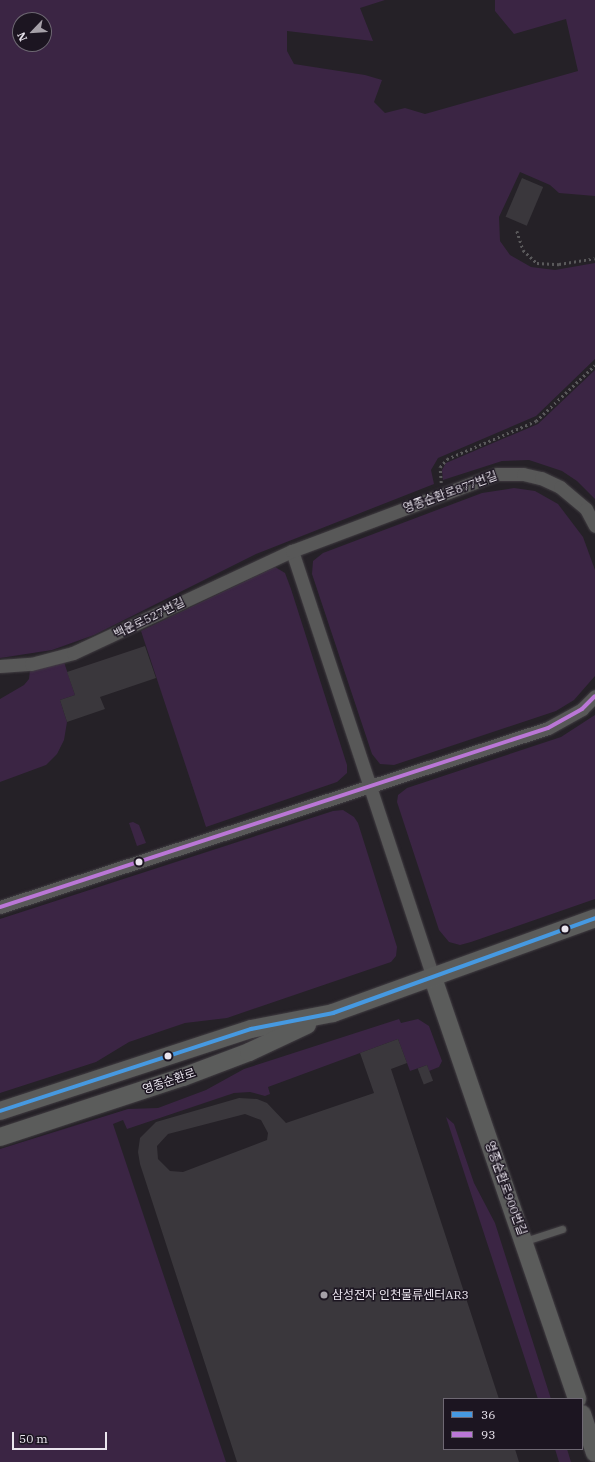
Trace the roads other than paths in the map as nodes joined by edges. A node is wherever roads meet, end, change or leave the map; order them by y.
1 (595, 526) edge
2 (292, 551) junction
3 (0, 666) edge
4 (595, 696) edge
5 (369, 786) junction
6 (0, 906) edge
7 (595, 918) edge
8 (433, 978) junction
9 (333, 1013) junction
10 (0, 1111) edge
11 (0, 1137) edge
12 (562, 1229) dead end
13 (525, 1241) junction
14 (577, 1398) edge
15 (583, 1417) edge
16 (595, 1453) edge

1 - 2 street, 영종순환로877번길
2 - 3 street, 백운로527번길
2 - 5 street
4 - 5 street
5 - 6 street
5 - 8 street
7 - 8 main road, 영종순환로
8 - 9 main road, 영종순환로
8 - 13 main road, 영종순환로900번길
9 - 10 main road, 영종순환로
9 - 11 main road, 영종순환로
12 - 13 lane
13 - 14 main road, 영종순환로900번길
15 - 16 main road

